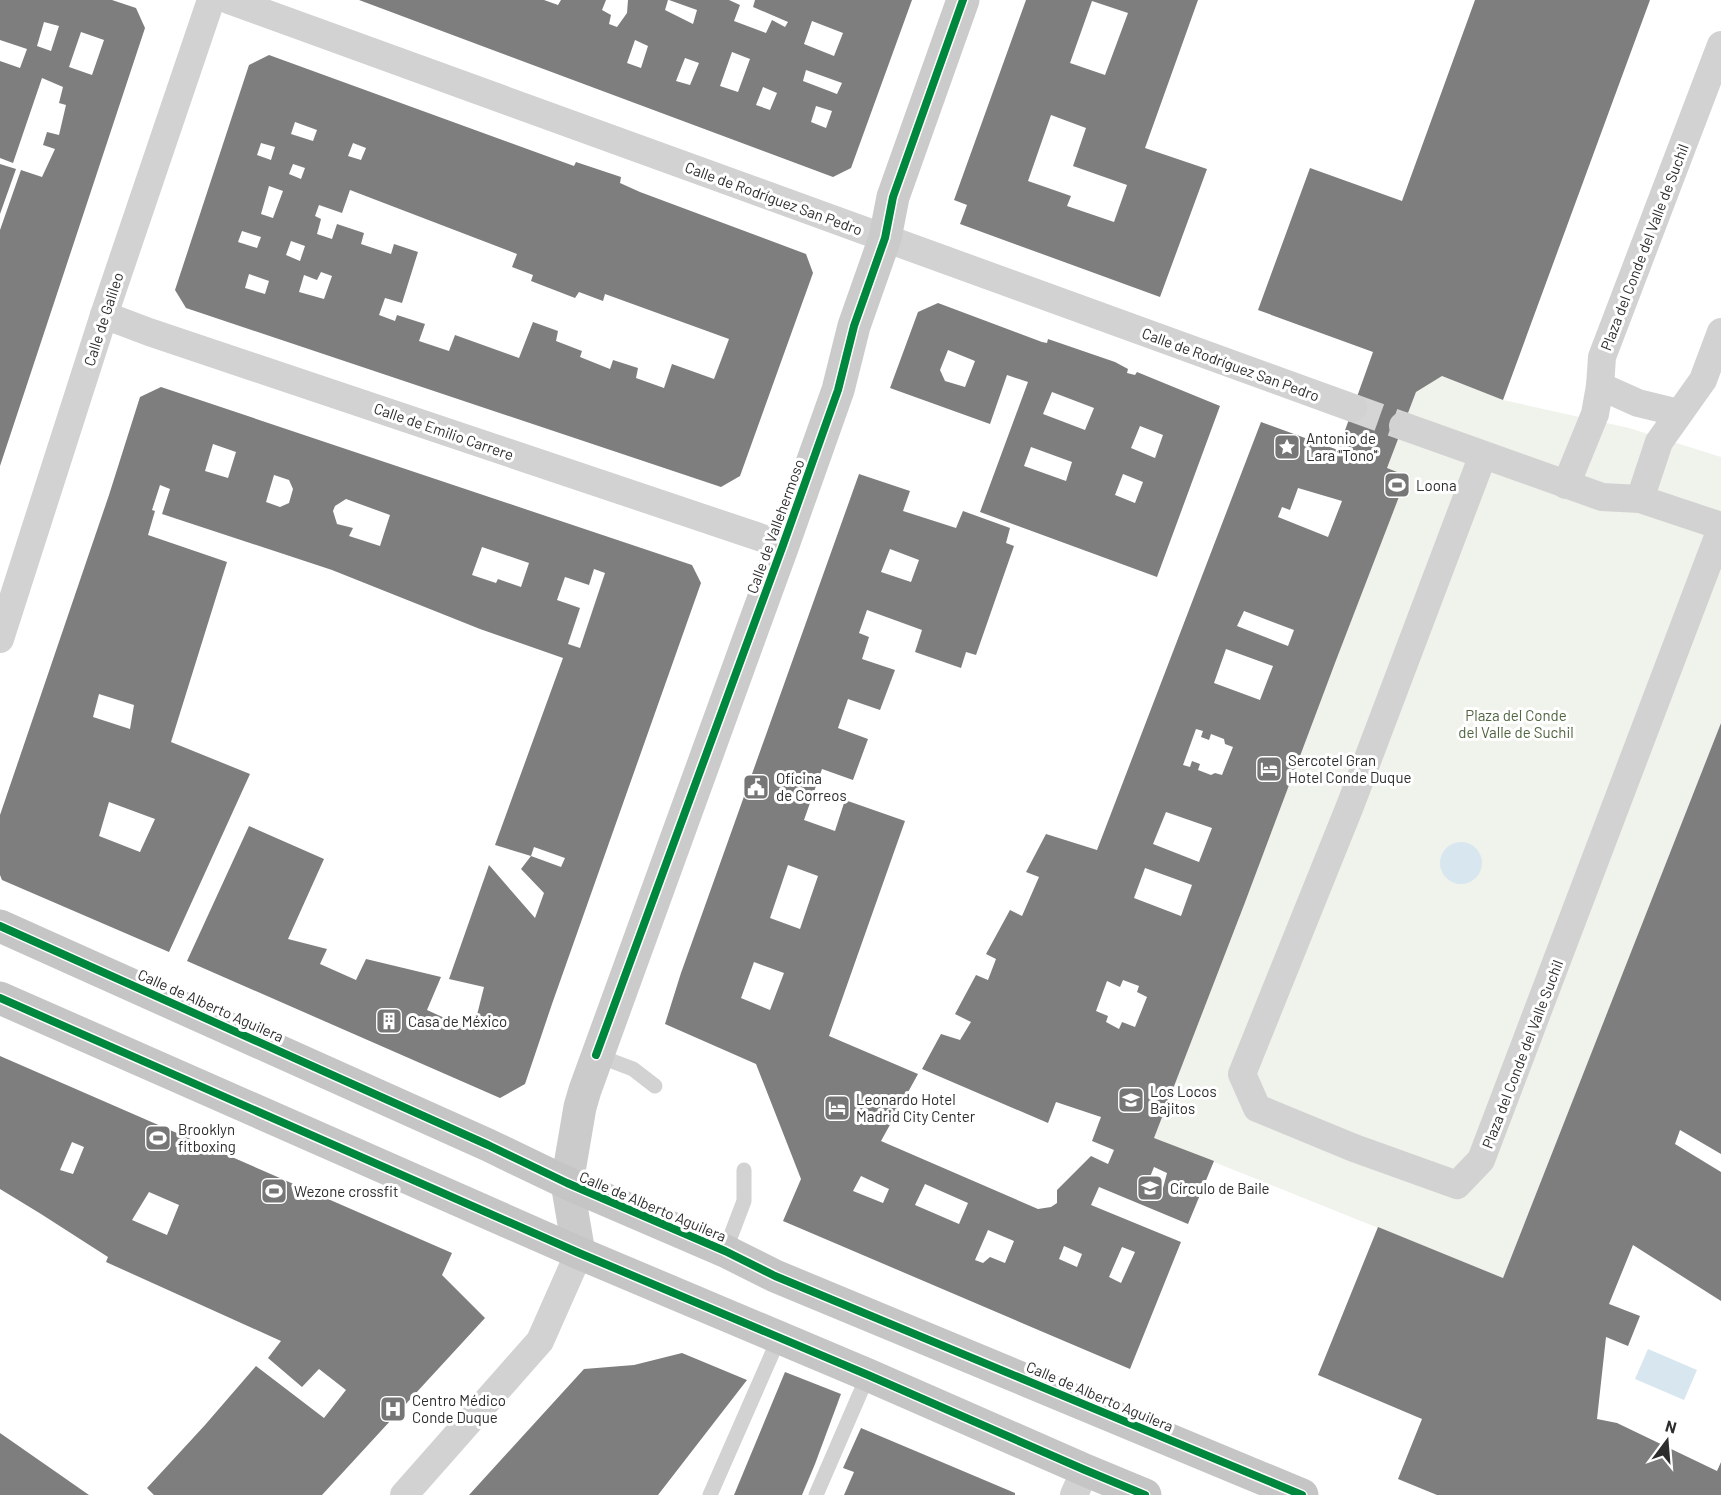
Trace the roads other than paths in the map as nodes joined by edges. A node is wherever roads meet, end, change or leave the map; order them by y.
1 (211, 0) edge
2 (229, 0) edge
3 (963, 0) edge
4 (1721, 45) edge
5 (885, 238) junction
6 (104, 315) junction
7 (1721, 332) edge
8 (1600, 386) junction
9 (1353, 408) tunnel mouth
10 (1679, 413) junction
11 (1403, 426) tunnel mouth
12 (1483, 455) junction
13 (1566, 485) junction
14 (1640, 498) junction
15 (1721, 528) edge
16 (783, 545) junction
17 (0, 639) edge
18 (0, 926) edge
19 (0, 998) edge
20 (596, 1055) junction
21 (655, 1086) dead end
22 (744, 1170) dead end
23 (567, 1183) junction
24 (725, 1251) junction
25 (579, 1253) junction
26 (779, 1338) junction
27 (868, 1375) junction
28 (1079, 1483) edge
29 (404, 1495) edge
30 (710, 1495) edge
31 (816, 1495) edge
32 (1145, 1495) edge
33 (1302, 1495) edge

1 - 6 street, Calle de Galileo
2 - 5 street, Calle de Rodríguez San Pedro
3 - 5 street, Calle de Vallehermoso
4 - 8 street, Plaza del Conde del Valle de Suchil
5 - 9 street, Calle de Rodríguez San Pedro
5 - 16 street, Calle de Vallehermoso
6 - 16 street, Calle de Emilio Carrere
6 - 17 street, Calle de Galileo
7 - 10 street
8 - 10 street
8 - 13 street, Plaza del Conde del Valle de Suchil
10 - 14 street
11 - 12 street
12 - 13 street
12 - 15 street, Plaza del Conde del Valle Suchil
13 - 14 street
14 - 15 street
16 - 20 street, Calle de Vallehermoso
18 - 23 main road, Calle de Alberto Aguilera
19 - 25 main road
20 - 21 lane
20 - 23 street, Calle de Vallehermoso
22 - 24 lane
23 - 24 main road, Calle de Alberto Aguilera
23 - 25 street, Calle de Vallehermoso
24 - 33 main road, Calle de Alberto Aguilera
25 - 26 main road
25 - 29 street
26 - 27 main road
26 - 30 lane
27 - 28 main road
27 - 31 lane
28 - 32 main road

